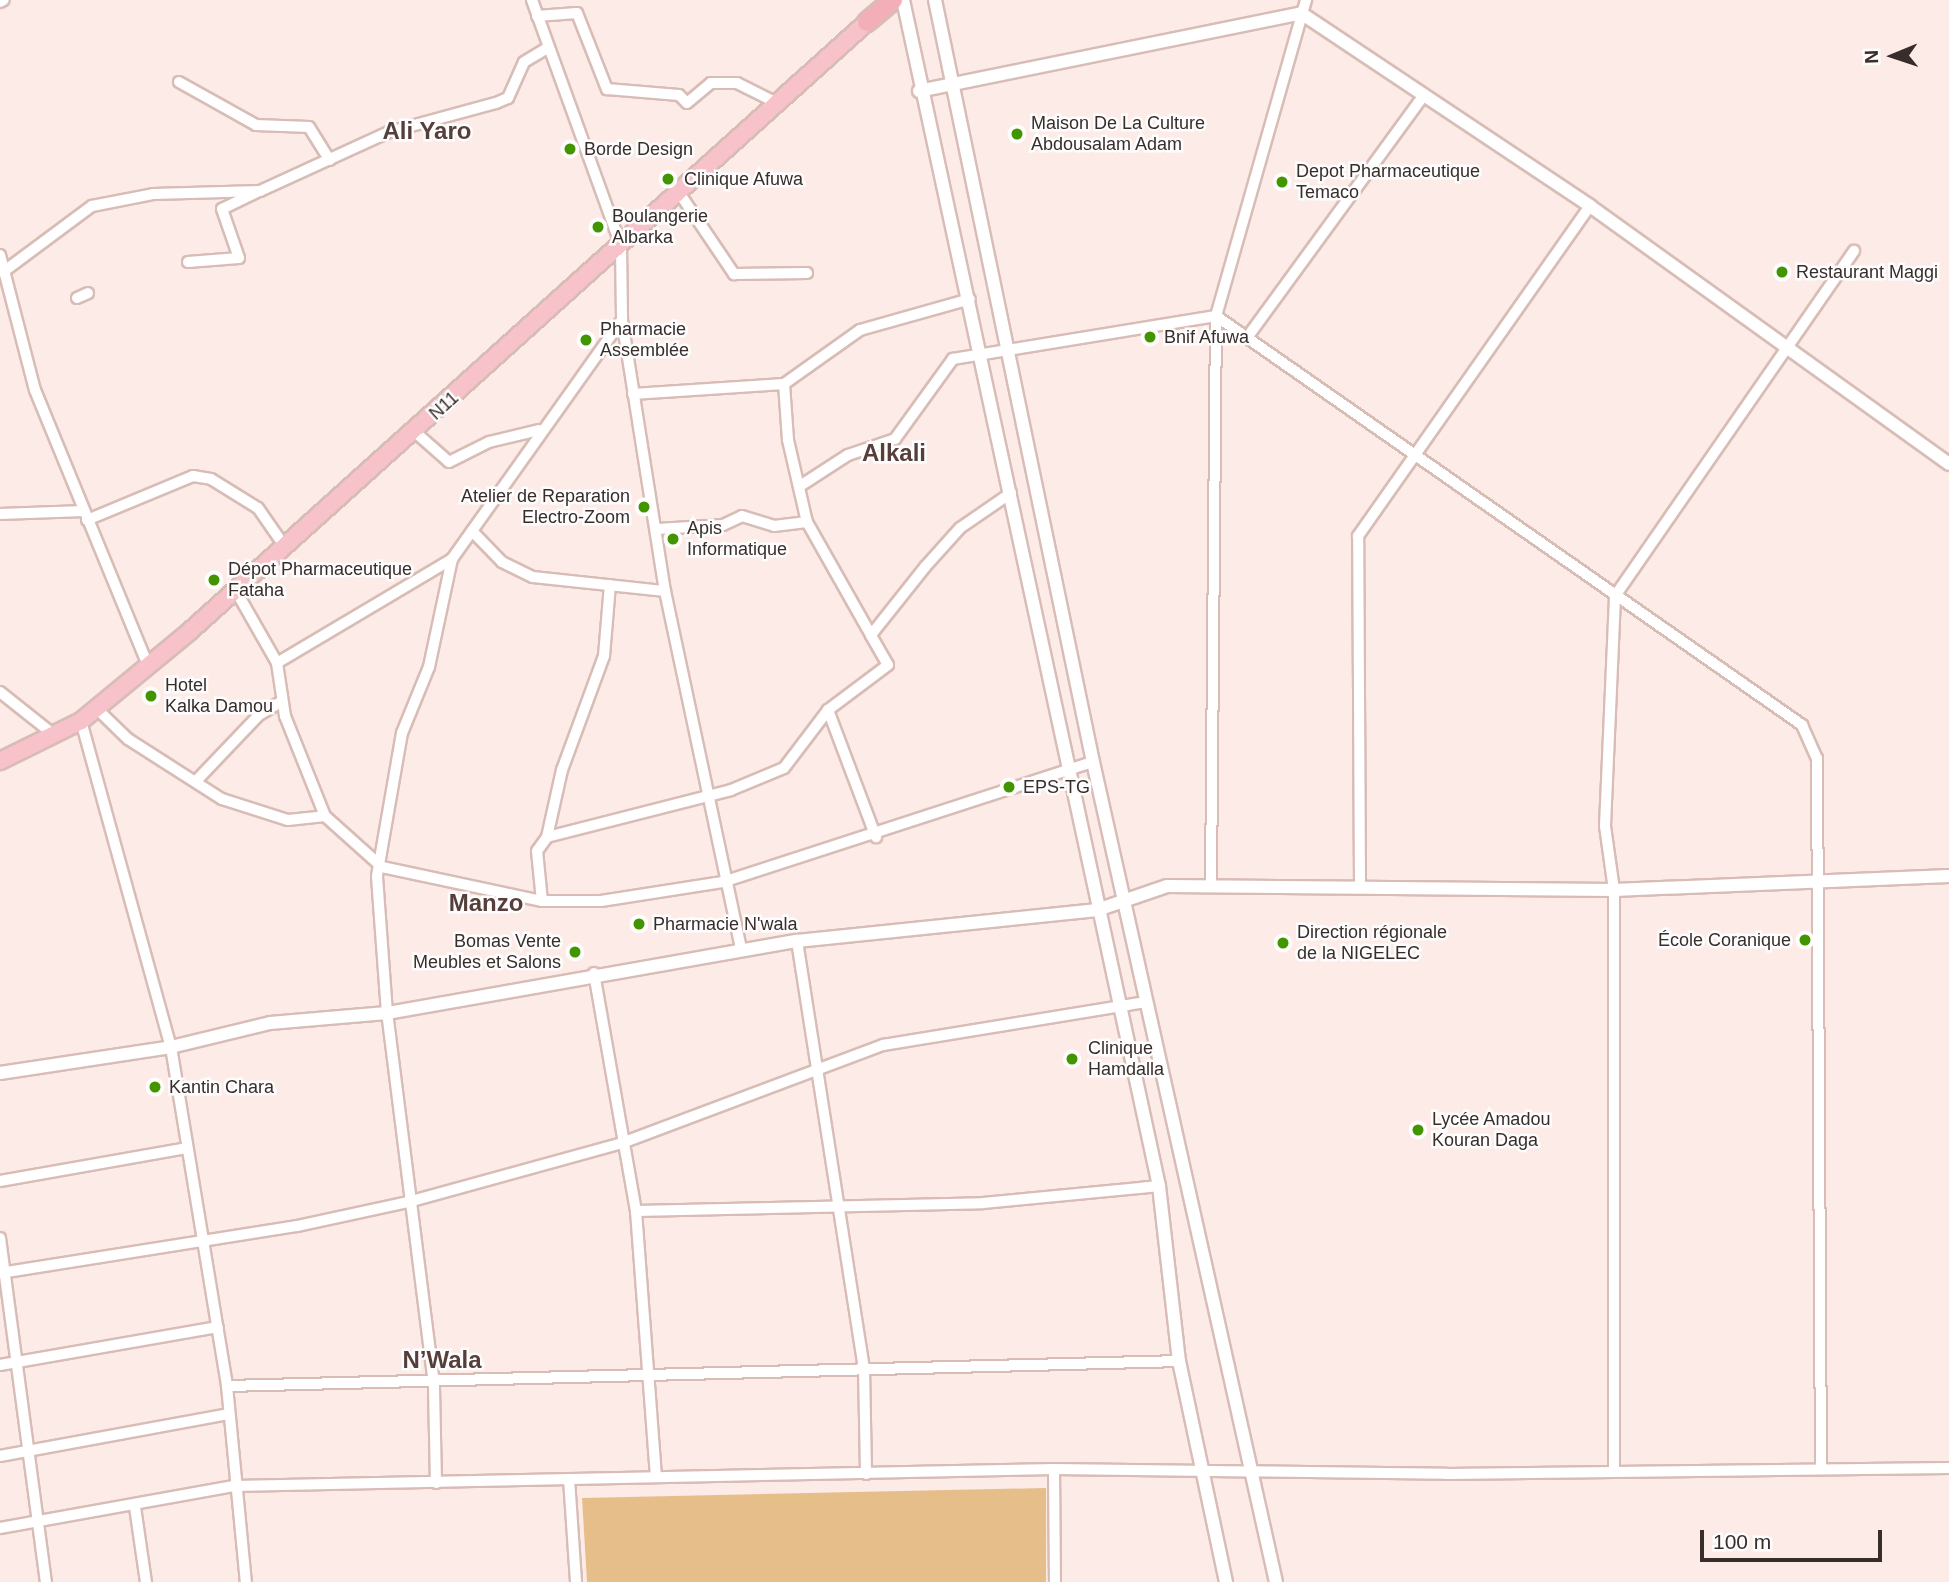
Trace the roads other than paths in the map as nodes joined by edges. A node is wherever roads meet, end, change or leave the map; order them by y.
1 (532, 0) edge
2 (878, 0) edge
3 (893, 0) edge
4 (903, 0) edge
5 (935, 0) edge
6 (1303, 6) edge
7 (537, 16) junction
8 (867, 22) junction
9 (547, 48) junction
10 (179, 82) dead end
11 (955, 85) junction
12 (919, 90) junction
13 (1423, 96) junction
14 (777, 103) junction
15 (330, 160) junction
16 (260, 191) junction
17 (680, 194) junction
18 (1590, 206) junction
19 (621, 246) junction
20 (1854, 251) dead end
21 (0, 255) edge
22 (188, 262) dead end
23 (3, 272) junction
24 (807, 273) dead end
25 (88, 293) dead end
26 (77, 298) dead end
27 (970, 299) junction
28 (5, 304) edge
29 (1216, 316) junction
30 (622, 320) junction
31 (1249, 335) junction
32 (1786, 346) junction
33 (1005, 352) junction
34 (983, 353) junction
35 (784, 384) junction
36 (633, 394) junction
37 (544, 428) junction
38 (415, 432) junction
39 (1415, 452) junction
40 (1949, 464) edge
41 (800, 486) junction
42 (1011, 493) junction
43 (0, 514) edge
44 (86, 515) junction
45 (807, 522) junction
46 (657, 529) junction
47 (472, 531) junction
48 (285, 547) junction
49 (452, 559) junction
50 (610, 585) junction
51 (236, 591) junction
52 (665, 591) junction
53 (1615, 596) junction
54 (871, 635) junction
55 (277, 663) junction
56 (148, 666) junction
57 (0, 692) edge
58 (282, 701) junction
59 (96, 708) junction
60 (828, 710) junction
61 (81, 721) junction
62 (54, 735) junction
63 (0, 761) edge
64 (1093, 762) junction
65 (1070, 770) junction
66 (197, 780) junction
67 (705, 795) junction
68 (325, 816) junction
69 (547, 837) junction
70 (876, 837) junction
71 (382, 867) junction
72 (1949, 876) edge
73 (1814, 877) junction
74 (723, 882) junction
75 (1211, 884) junction
76 (1360, 884) junction
77 (1614, 890) junction
78 (542, 901) junction
79 (1126, 901) junction
80 (1097, 910) junction
81 (797, 941) junction
82 (741, 950) junction
83 (594, 973) junction
84 (1147, 1002) junction
85 (1119, 1007) junction
86 (387, 1013) junction
87 (171, 1047) junction
88 (821, 1068) junction
89 (0, 1073) edge
90 (622, 1143) junction
91 (187, 1148) junction
92 (0, 1181) edge
93 (1159, 1186) junction
94 (408, 1202) junction
95 (840, 1209) junction
96 (636, 1211) junction
97 (0, 1238) edge
98 (201, 1239) junction
99 (3, 1273) edge
100 (218, 1327) junction
101 (19, 1361) junction
102 (1179, 1361) junction
103 (0, 1364) edge
104 (864, 1368) junction
105 (653, 1374) junction
106 (434, 1384) junction
107 (227, 1386) junction
108 (228, 1414) junction
109 (32, 1451) junction
110 (0, 1455) edge
111 (1202, 1468) junction
112 (1251, 1468) junction
113 (1614, 1468) junction
114 (1821, 1468) junction
115 (1949, 1468) edge
116 (1054, 1469) junction
117 (866, 1474) junction
118 (656, 1476) junction
119 (569, 1479) junction
120 (436, 1483) junction
121 (234, 1486) junction
122 (135, 1507) junction
123 (40, 1521) junction
124 (0, 1528) edge
125 (46, 1582) edge
126 (146, 1582) edge
127 (246, 1582) edge
128 (576, 1582) edge
129 (1055, 1582) edge
130 (1226, 1582) edge
131 (1276, 1582) edge

1 - 7 street
2 - 8 highway
3 - 8 highway
4 - 12 street
5 - 11 street
6 - 11 street
6 - 13 street
6 - 29 street
7 - 9 street
7 - 14 street
8 - 14 main road, N11
9 - 15 street
9 - 19 street
10 - 15 street
11 - 12 street
11 - 33 street
12 - 27 street
13 - 18 street
13 - 31 street
14 - 17 main road, N11
15 - 16 street
16 - 22 street
16 - 23 street
17 - 19 main road, N11
17 - 24 street
18 - 32 street
18 - 39 street
19 - 30 street
19 - 38 main road, N11
20 - 32 street
21 - 23 street
23 - 28 street
25 - 26 street
27 - 34 street
27 - 35 street
28 - 44 street
29 - 31 street
29 - 33 street
29 - 75 street
30 - 36 street
30 - 37 street
31 - 39 street
32 - 40 street
32 - 53 street
33 - 34 street
33 - 64 street
34 - 41 street
34 - 42 street
35 - 36 street
35 - 41 street
36 - 46 street
37 - 38 street
37 - 47 street
38 - 48 main road, N11
39 - 53 street
39 - 76 street
41 - 45 street
42 - 54 street
42 - 65 street
43 - 44 street
44 - 48 street
44 - 56 street
45 - 46 street
45 - 54 street
46 - 52 street
47 - 49 street
47 - 50 street
48 - 51 main road, N11
49 - 55 street
49 - 71 street
50 - 52 street
50 - 69 street
51 - 55 street
51 - 56 main road, N11
52 - 67 street
53 - 73 street
53 - 77 street
54 - 60 street
55 - 58 street
56 - 59 main road, N11
57 - 62 street
58 - 66 street
58 - 68 street
59 - 61 main road, N11
59 - 66 street
60 - 67 street
60 - 70 street
61 - 62 main road, N11
61 - 87 street
62 - 63 main road, N11
64 - 65 street
64 - 79 street
65 - 70 street
65 - 80 street
66 - 68 street
67 - 69 street
67 - 74 street
68 - 71 street
69 - 78 street
70 - 74 street
71 - 78 street
71 - 86 street
72 - 73 street
73 - 77 street
73 - 114 street
74 - 78 street
74 - 82 street
75 - 76 street
75 - 79 street
76 - 77 street
77 - 113 street
79 - 80 street
79 - 84 street
80 - 81 street
80 - 85 street
81 - 82 street
81 - 88 street
82 - 83 street
83 - 86 street
83 - 90 street
84 - 85 street
84 - 112 street
85 - 88 street
85 - 93 street
86 - 87 street
86 - 94 street
87 - 89 street
87 - 91 street
88 - 90 street
88 - 95 street
90 - 94 street
90 - 96 street
91 - 92 street
91 - 98 street
93 - 95 street
93 - 102 street
94 - 98 street
94 - 106 street
95 - 96 street
95 - 104 street
96 - 105 street
97 - 99 street
98 - 99 street
98 - 100 street
99 - 101 street
100 - 101 street
100 - 107 street
101 - 103 street
101 - 109 street
102 - 104 street
102 - 111 street
104 - 105 street
104 - 117 street
105 - 106 street
105 - 118 street
106 - 107 street
106 - 120 street
107 - 108 street
108 - 109 street
108 - 121 street
109 - 110 street
109 - 123 street
111 - 112 street
111 - 116 street
111 - 130 street
112 - 113 street
112 - 131 street
113 - 114 street
114 - 115 street
116 - 117 street
116 - 129 street
117 - 118 street
118 - 119 street
119 - 120 street
119 - 128 street
120 - 121 street
121 - 122 street
121 - 127 street
122 - 123 street
122 - 126 street
123 - 124 street
123 - 125 street

